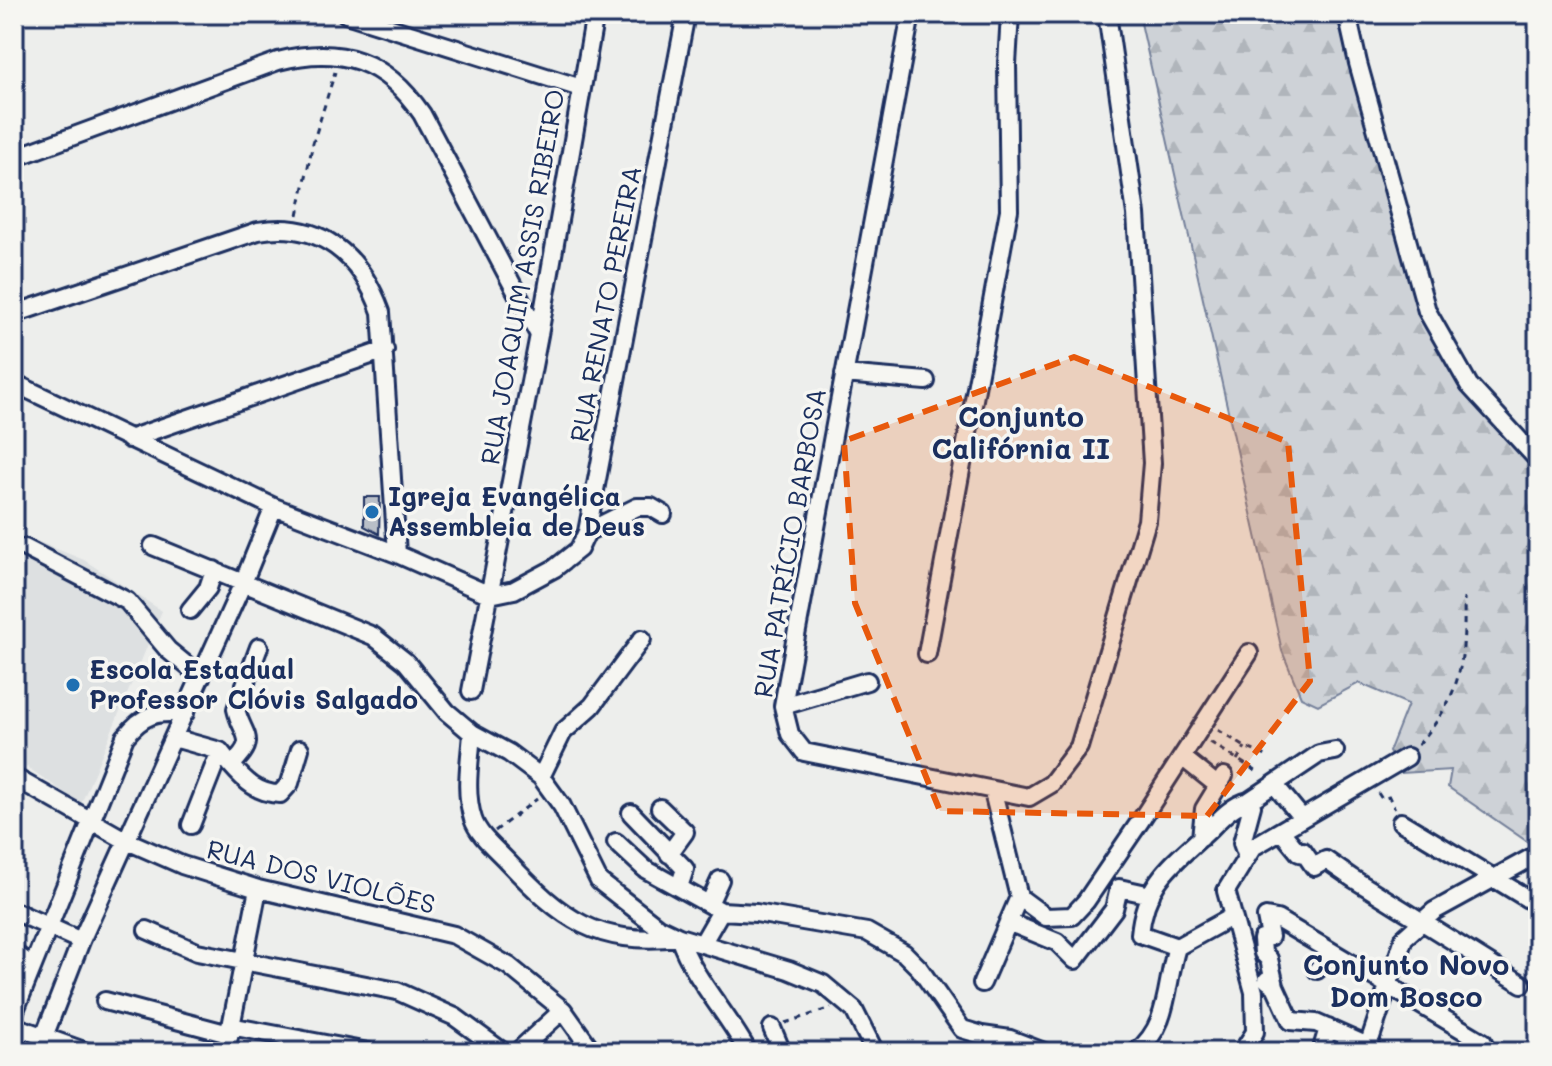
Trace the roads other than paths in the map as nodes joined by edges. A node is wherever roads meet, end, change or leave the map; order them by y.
1 (346, 14) edge
2 (595, 14) edge
3 (686, 14) edge
4 (911, 14) edge
5 (1010, 14) edge
6 (1107, 14) edge
7 (1347, 14) edge
8 (581, 88) junction
9 (14, 158) edge
10 (14, 314) edge
11 (539, 335) junction
12 (385, 350) junction
13 (844, 374) junction
14 (926, 381) dead end
15 (14, 383) edge
16 (129, 439) junction
17 (1538, 460) edge
18 (274, 507) junction
19 (663, 514) dead end
20 (587, 532) junction
21 (153, 546) dead end
22 (25, 548) dead end
23 (397, 554) junction
24 (214, 570) junction
25 (243, 583) junction
26 (490, 595) junction
27 (190, 610) dead end
28 (642, 639) dead end
29 (259, 647) dead end
30 (1249, 653) dead end
31 (927, 654) dead end
32 (201, 677) junction
33 (867, 681) dead end
34 (471, 691) dead end
35 (783, 706) junction
36 (185, 713) junction
37 (141, 719) junction
38 (472, 733) junction
39 (174, 738) junction
40 (300, 749) dead end
41 (220, 751) junction
42 (1335, 751) dead end
43 (1182, 757) junction
44 (1407, 757) road end
45 (231, 765) junction
46 (159, 768) junction
47 (14, 777) edge
48 (545, 783) junction
49 (1274, 784) junction
50 (993, 792) junction
51 (1249, 801) junction
52 (660, 808) dead end
53 (631, 813) dead end
54 (1302, 818) junction
55 (90, 821) junction
56 (1401, 822) road end
57 (191, 825) dead end
58 (1281, 831) junction
59 (1201, 838) junction
60 (125, 840) junction
61 (616, 842) dead end
62 (669, 854) junction
63 (1538, 854) edge
64 (1247, 857) junction
65 (1494, 878) junction
66 (720, 880) dead end
67 (679, 887) junction
68 (258, 889) junction
69 (1151, 895) junction
70 (1019, 897) junction
71 (1538, 905) edge
72 (715, 907) junction
73 (14, 911) edge
74 (1233, 916) junction
75 (1424, 921) junction
76 (1008, 922) junction
77 (47, 927) junction
78 (147, 930) dead end
79 (679, 937) junction
80 (81, 941) junction
81 (702, 944) junction
82 (1177, 947) junction
83 (1332, 952) junction
84 (14, 953) edge
85 (244, 961) junction
86 (1247, 965) junction
87 (32, 966) junction
88 (1317, 970) dead end
89 (982, 983) dead end
90 (1522, 984) dead end
91 (1388, 985) junction
92 (1275, 986) junction
93 (105, 1001) dead end
94 (563, 1010) junction
95 (14, 1013) edge
96 (14, 1026) edge
97 (772, 1028) road end
98 (230, 1030) junction
99 (1483, 1042) dead end
100 (40, 1045) edge
101 (1367, 1049) edge
102 (1245, 1051) edge
103 (87, 1052) edge
104 (226, 1052) edge
105 (368, 1052) edge
106 (503, 1052) edge
107 (517, 1052) edge
108 (593, 1052) edge
109 (748, 1052) edge
110 (782, 1052) edge
111 (875, 1052) edge
112 (1044, 1052) edge
113 (1136, 1052) edge

1 - 8 street
2 - 8 street, RUA JOAQUIM ASSIS RIBEIRO
3 - 20 street, RUA RENATO PEREIRA
4 - 13 street, RUA PATRÍCIO BARBOSA
5 - 31 street
6 - 50 street, RUA PATRÍCIO BARBOSA
7 - 17 street
8 - 11 street, RUA JOAQUIM ASSIS RIBEIRO
9 - 11 street
10 - 12 street
11 - 26 street, RUA JOAQUIM ASSIS RIBEIRO
12 - 16 street
12 - 23 street
13 - 14 street
13 - 35 street, RUA PATRÍCIO BARBOSA
15 - 16 street
16 - 18 street
18 - 23 street
18 - 25 street
19 - 20 street
20 - 26 street, RUA RENATO PEREIRA
21 - 24 street
22 - 32 street
23 - 26 street
24 - 25 street
24 - 27 street
25 - 32 street
25 - 38 street
26 - 34 street, RUA JOAQUIM ASSIS RIBEIRO
28 - 48 street
29 - 45 street
30 - 43 street
32 - 36 street
33 - 35 street
35 - 50 street, RUA PATRÍCIO BARBOSA
36 - 37 street
36 - 39 street
37 - 46 street
37 - 55 street
38 - 48 street
38 - 79 street
39 - 41 street
39 - 46 street
40 - 45 street
41 - 45 street
41 - 57 street
42 - 49 street
43 - 59 street
43 - 70 street
44 - 54 street
46 - 60 street
47 - 55 street, RUA DOS VIOLÕES
48 - 79 street
49 - 51 street
49 - 54 street
50 - 70 street
51 - 59 street
51 - 64 street
52 - 62 street
53 - 62 street
54 - 58 street
55 - 60 street, RUA DOS VIOLÕES
55 - 77 street
56 - 65 street
58 - 64 street
58 - 75 street
59 - 69 street
60 - 68 street, RUA DOS VIOLÕES
60 - 80 street
61 - 67 street
62 - 67 street
63 - 65 street
64 - 74 street
65 - 71 street
65 - 75 street
66 - 72 street
67 - 72 street
68 - 85 street
68 - 94 street, RUA DOS VIOLÕES
69 - 76 street
69 - 82 street
70 - 76 street
72 - 81 street
72 - 112 street
73 - 77 street
74 - 82 street
74 - 86 street
75 - 90 street
75 - 91 street
76 - 89 street
77 - 80 street
77 - 87 street
78 - 85 street
79 - 81 street
79 - 109 street
80 - 100 street
81 - 111 street
82 - 113 street
83 - 88 street
83 - 91 street
83 - 92 street
84 - 87 street
85 - 98 street
85 - 106 street
86 - 92 street
86 - 102 street
87 - 95 street
91 - 99 street
91 - 101 street
92 - 101 street
93 - 98 street
94 - 107 street
94 - 108 street, RUA DOS VIOLÕES
96 - 100 street
97 - 110 street
98 - 104 street
98 - 105 street
100 - 103 street

